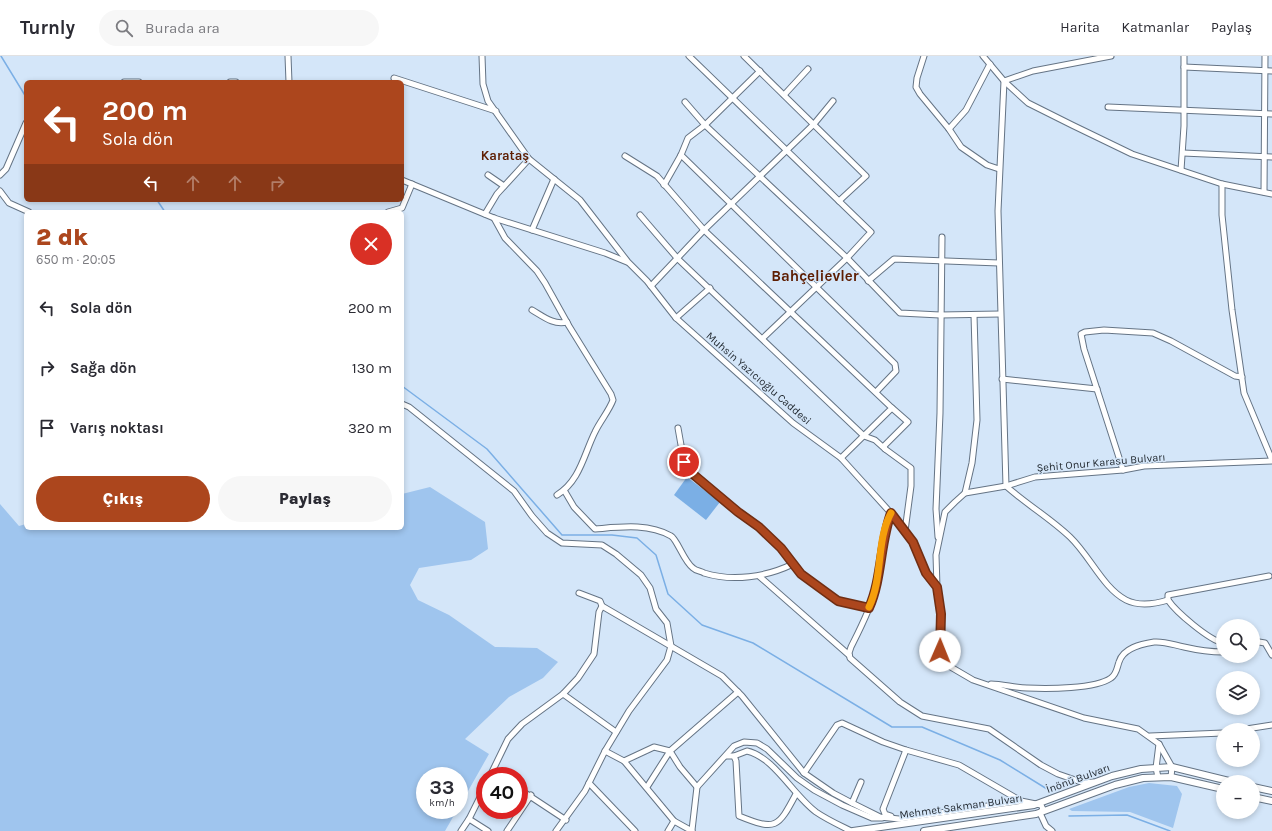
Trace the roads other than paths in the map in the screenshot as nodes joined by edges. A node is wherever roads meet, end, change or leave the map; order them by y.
1 (288, 56) edge
2 (482, 56) edge
3 (689, 56) edge
4 (744, 56) edge
5 (924, 56) edge
6 (983, 56) edge
7 (1111, 56) edge
8 (1184, 56) edge
9 (1265, 56) edge
10 (990, 64) junction
11 (1184, 67) junction
12 (808, 69) dead end
13 (1264, 71) junction
14 (1272, 71) edge
15 (760, 72) junction
16 (394, 78) dead end
17 (289, 80) edge
18 (400, 80) edge
19 (404, 81) edge
20 (1004, 81) junction
21 (784, 95) junction
22 (733, 97) junction
23 (833, 101) dead end
24 (685, 102) dead end
25 (1108, 107) dead end
26 (1184, 109) junction
27 (496, 111) junction
28 (1264, 114) junction
29 (1272, 114) edge
30 (814, 124) junction
31 (705, 125) junction
32 (24, 128) edge
33 (949, 129) junction
34 (787, 150) junction
35 (1183, 153) junction
36 (625, 156) dead end
37 (681, 156) junction
38 (1264, 156) junction
39 (1272, 157) edge
40 (529, 159) junction
41 (999, 169) junction
42 (1181, 170) junction
43 (0, 175) edge
44 (488, 175) dead end
45 (760, 178) junction
46 (554, 179) junction
47 (404, 181) edge
48 (412, 184) junction
49 (1222, 184) junction
50 (664, 185) junction
51 (504, 186) junction
52 (0, 191) edge
53 (1264, 192) junction
54 (1272, 194) edge
55 (839, 201) junction
56 (731, 205) junction
57 (25, 210) edge
58 (395, 210) edge
59 (485, 214) junction
60 (640, 216) dead end
61 (494, 218) junction
62 (532, 230) junction
63 (704, 230) junction
64 (942, 237) dead end
65 (847, 258) junction
66 (678, 259) junction
67 (941, 261) junction
68 (628, 262) junction
69 (999, 263) junction
70 (868, 281) junction
71 (651, 286) junction
72 (817, 286) junction
73 (710, 288) junction
74 (532, 310) dead end
75 (790, 312) junction
76 (1000, 314) junction
77 (940, 315) junction
78 (974, 315) junction
79 (676, 318) junction
80 (567, 322) junction
81 (763, 338) junction
82 (1242, 377) junction
83 (1002, 380) junction
84 (1097, 389) junction
85 (876, 392) junction
86 (404, 405) edge
87 (892, 408) junction
88 (678, 428) dead end
89 (864, 436) junction
90 (885, 449) junction
91 (841, 458) junction
92 (1272, 461) edge
93 (1123, 470) junction
94 (1006, 486) junction
95 (564, 490) junction
96 (557, 494) dead end
97 (965, 494) junction
98 (891, 513) junction
99 (905, 531) junction
100 (939, 544) junction
101 (793, 564) junction
102 (759, 576) junction
103 (1268, 576) dead end
104 (937, 587) junction
105 (579, 593) dead end
106 (1168, 600) junction
107 (602, 606) junction
108 (869, 608) junction
109 (1216, 640) edge
110 (1260, 642) edge
111 (670, 646) junction
112 (1216, 651) edge
113 (849, 655) junction
114 (1272, 656) edge
115 (986, 684) junction
116 (738, 692) junction
117 (563, 694) junction
118 (1272, 725) edge
119 (1260, 727) edge
120 (616, 732) junction
121 (1216, 733) edge
122 (1150, 736) junction
123 (1159, 744) junction
124 (906, 750) junction
125 (605, 751) junction
126 (670, 751) junction
127 (726, 756) junction
128 (734, 756) junction
129 (624, 761) junction
130 (496, 767) edge
131 (1172, 767) junction
132 (1156, 768) junction
133 (804, 773) junction
134 (1171, 776) junction
135 (1158, 777) junction
136 (1216, 778) edge
137 (861, 782) dead end
138 (1096, 782) junction
139 (589, 783) junction
140 (696, 787) junction
141 (1216, 787) edge
142 (647, 788) junction
143 (1260, 789) edge
144 (1272, 792) edge
145 (796, 794) junction
146 (530, 795) joint
147 (1260, 798) edge
148 (1021, 801) junction
149 (1272, 801) edge
150 (852, 803) junction
151 (1037, 804) junction
152 (476, 806) edge
153 (1040, 813) junction
154 (470, 819) junction
155 (899, 819) junction
156 (566, 820) junction
157 (674, 821) junction
158 (692, 830) edge
159 (461, 831) edge
160 (488, 831) edge
161 (506, 831) edge
162 (556, 831) edge
163 (635, 831) edge
164 (668, 831) edge
165 (852, 831) edge
166 (924, 831) edge
167 (1052, 831) edge

1 - 17 street
2 - 27 street, Muhsin Yazıcıoğlu Caddesi
3 - 22 street
4 - 15 street
5 - 33 street
6 - 10 street
7 - 20 street
8 - 11 street
9 - 13 street
10 - 20 street
10 - 33 street
11 - 13 street
11 - 26 street
12 - 21 street
13 - 14 street
13 - 28 street
15 - 21 street
15 - 22 street
16 - 18 street
19 - 27 street
20 - 41 street
20 - 42 street
21 - 30 street
22 - 31 street
22 - 34 street
23 - 30 street
24 - 31 street
25 - 26 street
26 - 28 street
26 - 35 street
27 - 40 street, Muhsin Yazıcıoğlu Caddesi
28 - 29 street
28 - 38 street
30 - 34 street
30 - 55 street
31 - 37 street
31 - 45 street
32 - 43 street
33 - 41 street
34 - 45 street
34 - 55 street
35 - 38 street
35 - 42 street
36 - 50 street
37 - 50 street
37 - 56 street
38 - 39 street
38 - 53 street
40 - 46 street, Muhsin Yazıcıoğlu Caddesi
40 - 51 street
41 - 69 street
42 - 49 street
44 - 51 street
45 - 56 street
45 - 65 street
46 - 62 street
46 - 68 street, Muhsin Yazıcıoğlu Caddesi
47 - 48 street
48 - 58 street
48 - 59 street
49 - 53 street
49 - 82 street
50 - 63 street
51 - 59 street
52 - 57 street
53 - 54 street
55 - 65 street
56 - 63 street
56 - 72 street
59 - 61 street
60 - 66 street
61 - 62 street
61 - 80 street
62 - 68 street
63 - 66 street
63 - 75 street
64 - 67 street
65 - 70 street
65 - 72 street
66 - 71 street
66 - 73 street
67 - 69 street
67 - 70 street
67 - 77 street
68 - 71 street, Muhsin Yazıcıoğlu Caddesi
69 - 76 street
70 - 77 street
71 - 79 street, Muhsin Yazıcıoğlu Caddesi
72 - 75 street
72 - 85 street
73 - 79 street
73 - 81 street
74 - 80 street
75 - 81 street
75 - 85 street
76 - 78 street
76 - 83 street
77 - 78 street
77 - 100 street
78 - 97 street
79 - 91 street, Muhsin Yazıcıoğlu Caddesi
80 - 95 street
81 - 89 street
82 - 84 street
82 - 92 street
83 - 84 street
83 - 94 street
84 - 93 street
85 - 87 street
86 - 111 street
87 - 89 street
87 - 90 street
88 - 101 street
89 - 90 street
89 - 91 street
90 - 99 street
91 - 98 street, Muhsin Yazıcıoğlu Caddesi
92 - 93 street, Şehit Onur Karasu Bulvarı
93 - 94 street, Şehit Onur Karasu Bulvarı
94 - 97 street, Şehit Onur Karasu Bulvarı
94 - 106 street
95 - 96 street
95 - 102 street
97 - 100 street
98 - 99 street, Muhsin Yazıcıoğlu Caddesi
98 - 108 street
99 - 104 street, Muhsin Yazıcıoğlu Caddesi
100 - 104 street
101 - 102 street
101 - 108 street
102 - 113 street
103 - 106 street
104 - 115 street, Muhsin Yazıcıoğlu Caddesi
105 - 107 street
106 - 109 street
107 - 111 street
107 - 117 street
108 - 113 street
110 - 114 street
111 - 116 street
111 - 120 street
112 - 115 street
113 - 138 street
115 - 122 street, Muhsin Yazıcıoğlu Caddesi
116 - 126 street
116 - 133 street
117 - 120 street
117 - 130 street
118 - 119 street
120 - 125 street
121 - 122 street
122 - 123 street, Muhsin Yazıcıoğlu Caddesi
123 - 131 street, Muhsin Yazıcıoğlu Caddesi
123 - 132 street
124 - 133 street
124 - 148 street
124 - 155 street
125 - 129 street
125 - 139 street
126 - 129 street
126 - 140 street
126 - 142 street
127 - 128 street
127 - 140 street
127 - 155 street
128 - 145 street
128 - 145 street
129 - 142 street
131 - 132 main road, İnönü Bulvarı
131 - 134 street
131 - 136 main road, İnönü Bulvarı
132 - 135 street
132 - 138 main road, İnönü Bulvarı
133 - 150 street
134 - 135 main road, İnönü Bulvarı
134 - 141 main road, İnönü Bulvarı
135 - 153 main road, İnönü Bulvarı
137 - 150 street
138 - 151 main road, İnönü Bulvarı
139 - 156 street
139 - 163 street
140 - 158 street
142 - 157 street
143 - 144 main road
145 - 165 street
146 - 156 street
146 - 161 street
147 - 149 main road
148 - 151 street
148 - 155 street
150 - 155 street
151 - 153 street, Mehmet Sakman Bulvarı
151 - 165 main road, Mehmet Sakman Bulvarı
152 - 154 street
153 - 166 main road, Mehmet Sakman Bulvarı
153 - 167 street
154 - 159 street
154 - 160 street
156 - 162 street
157 - 158 street
157 - 164 street

